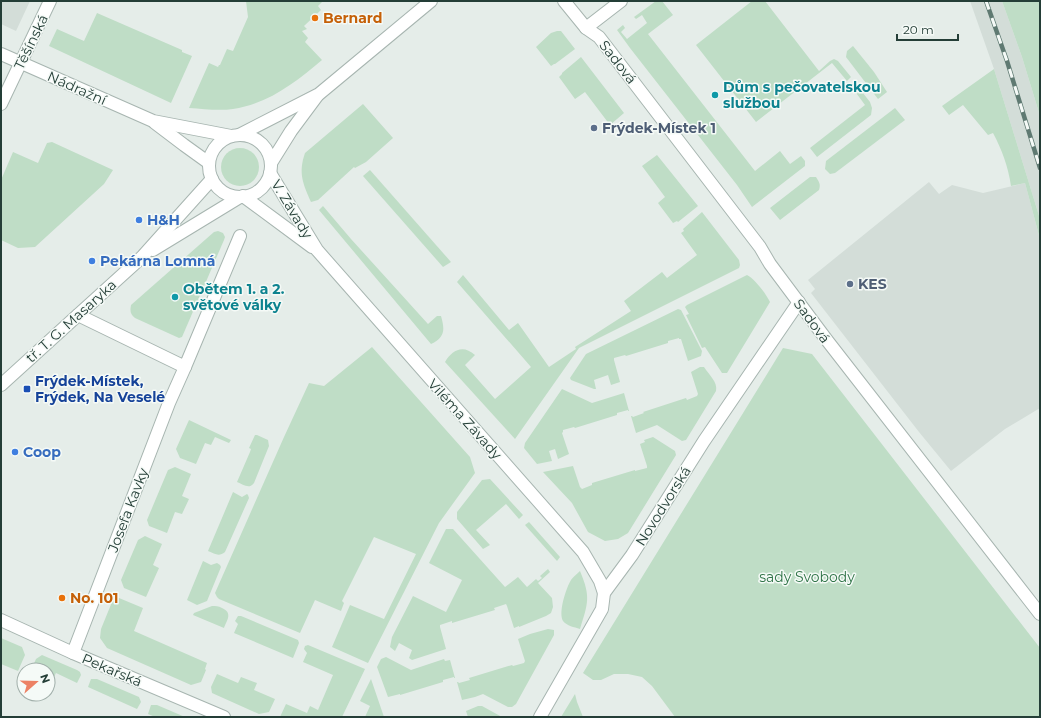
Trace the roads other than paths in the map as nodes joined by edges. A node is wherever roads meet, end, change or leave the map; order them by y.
1 (50, 1) edge
2 (431, 1) edge
3 (564, 1) edge
4 (621, 1) edge
5 (586, 28) junction
6 (1, 54) edge
7 (20, 63) junction
8 (319, 94) junction
9 (1, 104) edge
10 (153, 121) junction
11 (235, 136) junction
12 (209, 163) junction
13 (271, 168) junction
14 (212, 179) junction
15 (242, 197) junction
16 (240, 236) dead end
17 (317, 250) junction
18 (142, 257) junction
19 (798, 302) junction
20 (78, 316) junction
21 (185, 367) junction
22 (1, 384) edge
23 (604, 594) junction
24 (1040, 614) edge
25 (1, 620) edge
26 (73, 653) junction
27 (224, 717) edge
28 (540, 717) edge

1 - 7 street, Těšínská
2 - 8 street
3 - 5 street, Sadová
4 - 5 street
5 - 19 street, Sadová
6 - 7 street, Nádražní
7 - 9 street, Těšínská
7 - 10 street, Nádražní
8 - 11 street
8 - 13 street
10 - 11 street, Nádražní
10 - 12 street, Nádražní
11 - 12 street
11 - 13 street
12 - 14 street
13 - 15 street
13 - 17 street, V. Závady
14 - 15 street
14 - 18 street, tř. T. G. Masaryka
15 - 17 street, V. Závady
15 - 18 street, tř. T. G. Masaryka
16 - 21 street, Josefa Kavky
17 - 23 street, Viléma Závady
18 - 20 street, tř. T. G. Masaryka
19 - 23 street, Novodvorská
19 - 24 street, Sadová
20 - 21 street
20 - 22 street, tř. T. G. Masaryka
21 - 26 street, Josefa Kavky
23 - 28 street, Novodvorská
25 - 26 street, Pekařská
26 - 27 street, Pekařská

